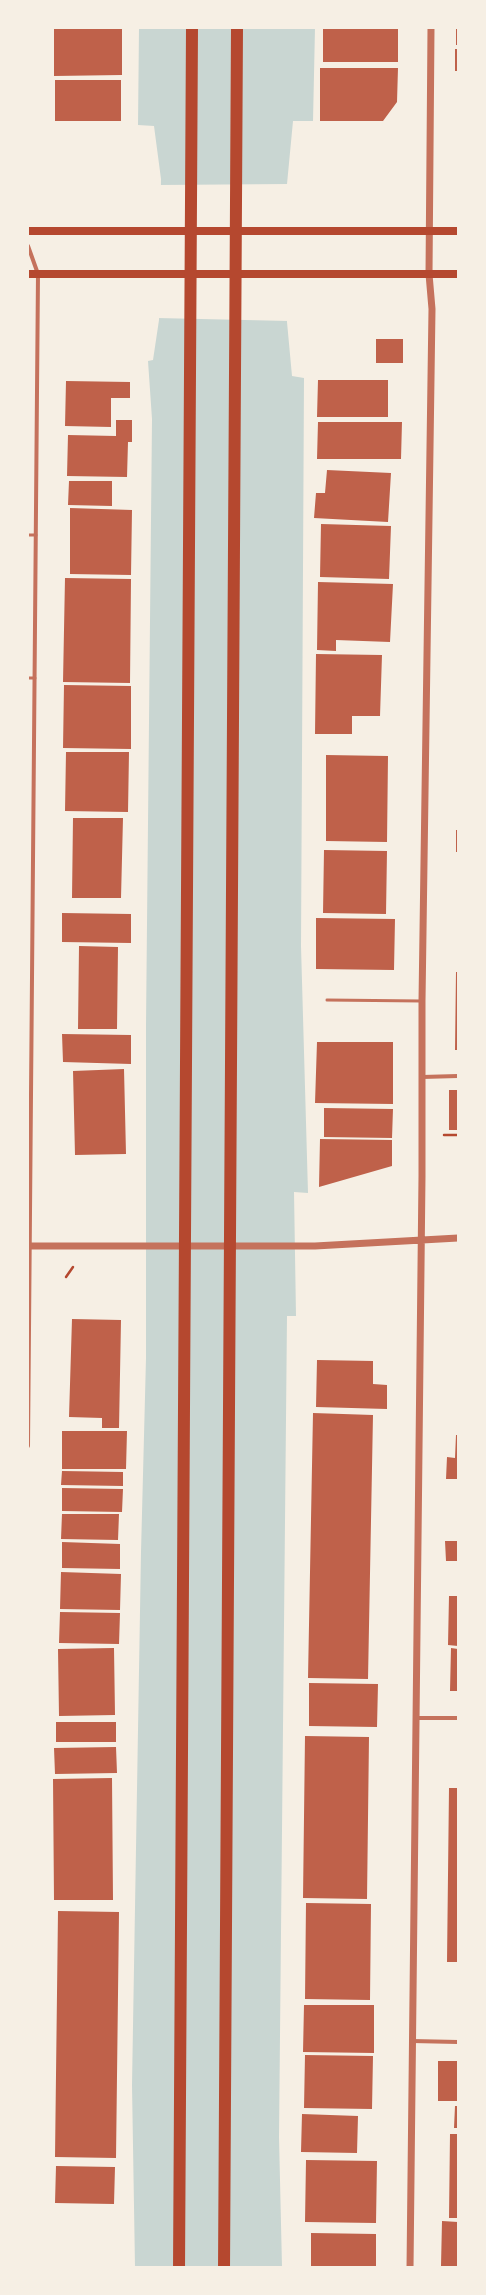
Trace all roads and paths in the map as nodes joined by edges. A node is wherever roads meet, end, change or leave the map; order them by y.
1 (192, 28) edge
2 (237, 28) edge
3 (431, 28) edge
4 (28, 231) edge
5 (458, 231) edge
6 (429, 232) junction
7 (28, 246) edge
8 (28, 274) edge
9 (38, 274) junction
10 (429, 274) junction
11 (458, 274) edge
12 (28, 535) edge
13 (36, 535) junction
14 (28, 678) edge
15 (35, 678) junction
16 (30, 879) edge
17 (327, 1000) dead end
18 (422, 1001) junction
19 (458, 1076) edge
20 (422, 1077) junction
21 (458, 1238) edge
22 (420, 1240) junction
23 (29, 1246) edge
24 (76, 1264) dead end
25 (66, 1277) dead end
26 (28, 1446) edge
27 (415, 1718) junction
28 (458, 1718) edge
29 (412, 2041) junction
30 (458, 2042) edge
31 (179, 2267) edge
32 (224, 2267) edge
33 (410, 2267) edge

1 - 31 highway
2 - 32 highway
3 - 6 street
4 - 6 main road
5 - 6 main road
6 - 10 street
7 - 9 street
8 - 9 main road
9 - 10 main road
9 - 13 street
10 - 11 main road
10 - 18 street
12 - 13 lane
13 - 15 street
14 - 15 lane
15 - 16 street
16 - 23 street
17 - 18 lane
18 - 20 street
19 - 20 street
20 - 22 street
21 - 22 street
22 - 23 street
22 - 27 street
23 - 26 street
24 - 25 path
27 - 28 street
27 - 29 street
29 - 30 street
29 - 33 street

